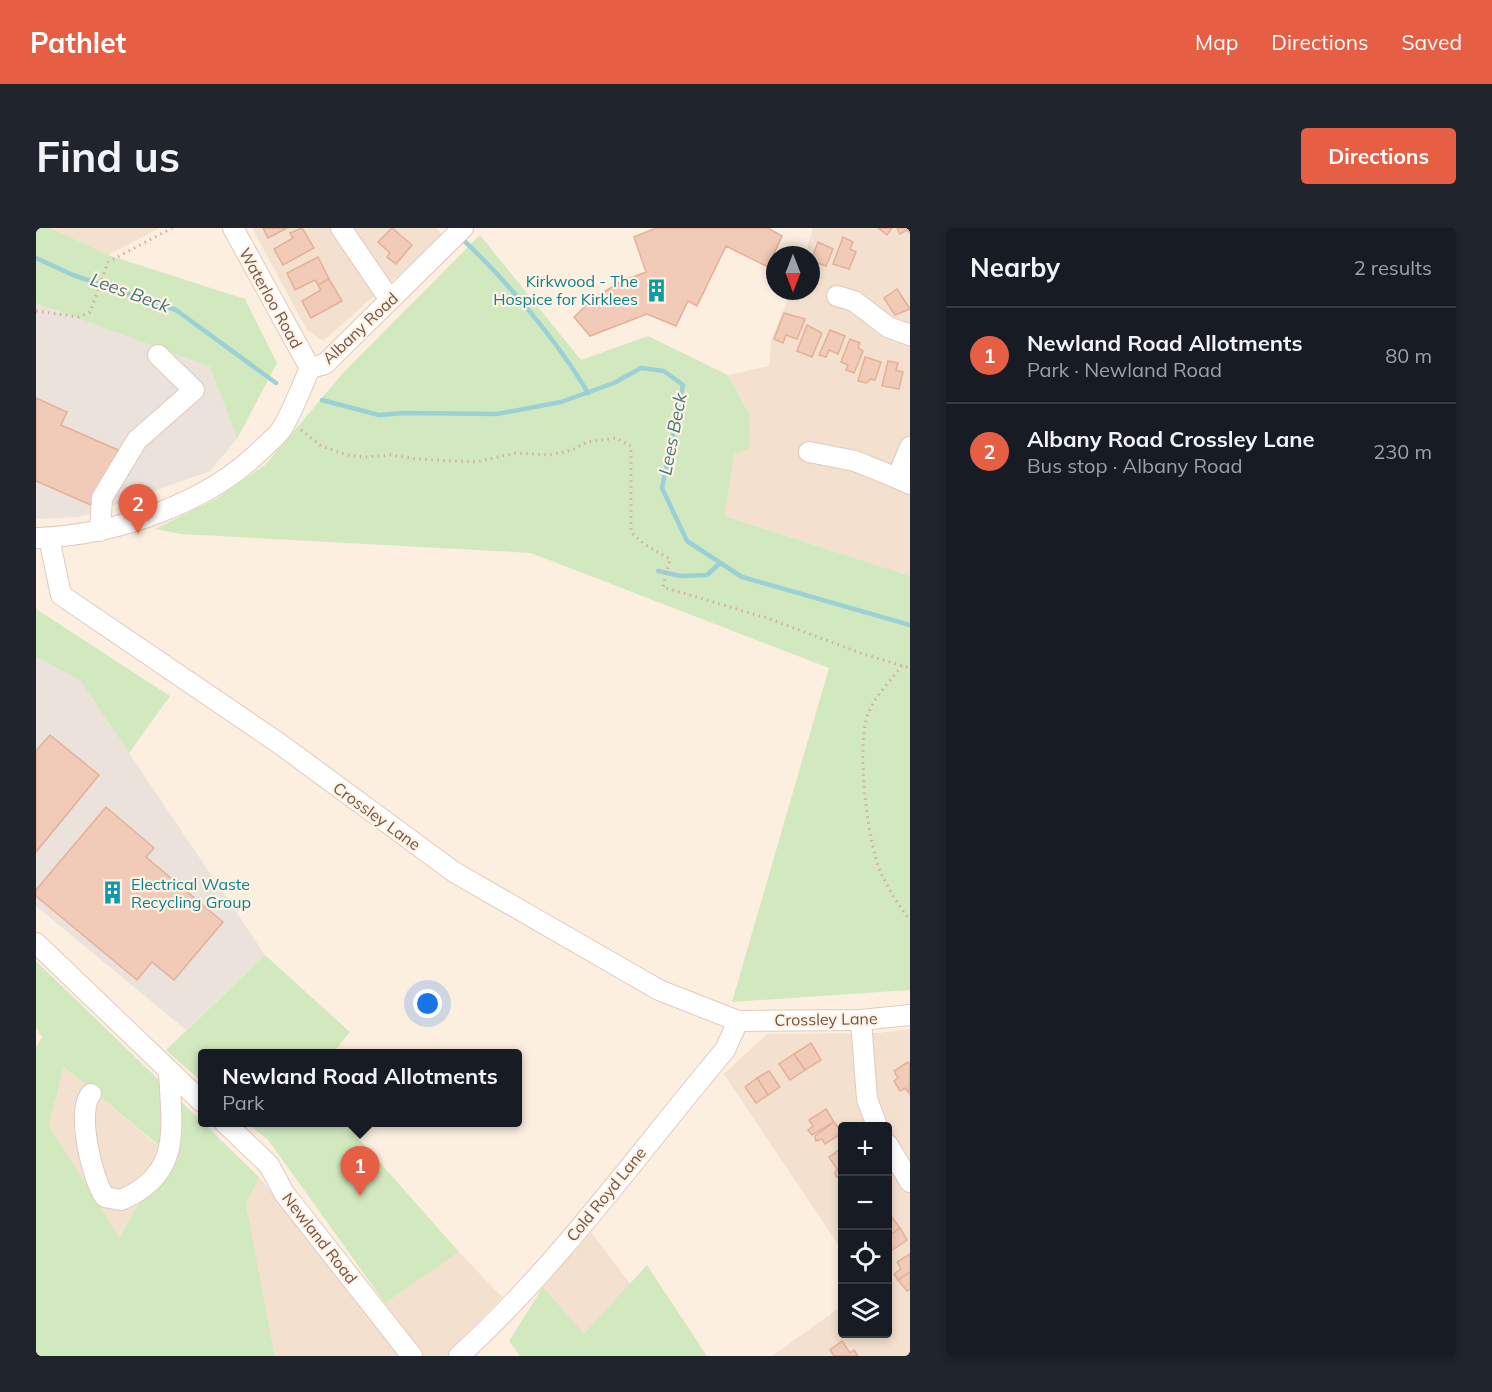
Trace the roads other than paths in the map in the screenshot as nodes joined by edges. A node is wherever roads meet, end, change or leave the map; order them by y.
1 (233, 228) edge
2 (341, 228) edge
3 (463, 228) edge
4 (837, 296) dead end
5 (390, 300) junction
6 (910, 335) edge
7 (158, 355) dead end
8 (310, 368) junction
9 (910, 447) edge
10 (809, 452) dead end
11 (904, 481) edge
12 (100, 531) junction
13 (43, 538) edge
14 (36, 943) edge
15 (910, 1015) edge
16 (861, 1020) junction
17 (738, 1021) junction
18 (169, 1070) junction
19 (92, 1094) dead end
20 (198, 1098) edge
21 (876, 1122) edge
22 (229, 1127) edge
23 (892, 1152) edge
24 (910, 1182) edge
25 (412, 1356) edge
26 (459, 1356) edge

1 - 8 street, Waterloo Road
2 - 5 street
3 - 5 street, Albany Road
4 - 6 street
5 - 8 street, Albany Road
7 - 12 street
8 - 12 street, Albany Road
9 - 11 street
10 - 11 street
12 - 13 street, Albany Road
13 - 17 street, Crossley Lane
14 - 18 street
15 - 16 street, Crossley Lane
16 - 17 street, Crossley Lane
16 - 21 street
17 - 26 street, Cold Royd Lane
18 - 19 street
18 - 20 street
22 - 25 street, Newland Road
23 - 24 street

